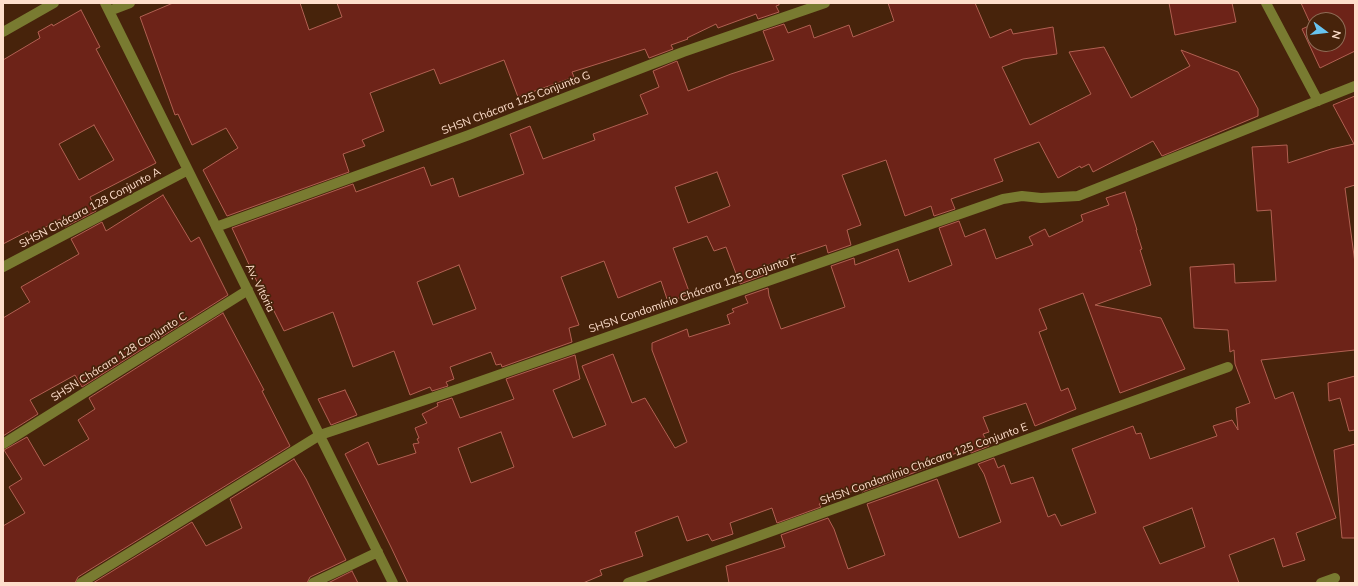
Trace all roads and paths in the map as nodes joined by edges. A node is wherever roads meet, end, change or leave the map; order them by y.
1 (54, 3) edge
2 (130, 3) edge
3 (824, 3) edge
4 (1266, 3) edge
5 (107, 7) edge
6 (3, 32) edge
7 (1355, 86) edge
8 (1318, 101) junction
9 (188, 170) junction
10 (216, 227) junction
11 (3, 266) edge
12 (248, 290) junction
13 (1228, 367) dead end
14 (320, 436) junction
15 (3, 444) edge
16 (378, 552) junction
17 (1334, 578) dead end
18 (81, 583) edge
19 (313, 583) edge
20 (393, 583) edge
21 (628, 583) edge
22 (1321, 583) edge

1 - 6 street
2 - 5 street
3 - 10 street, SHSN Chácara 125 Conjunto G
4 - 8 street
5 - 9 street, Av. Vitória
7 - 8 street, SHSN Condomínio Chácara 125 Conjunto F
8 - 14 street, SHSN Condomínio Chácara 125 Conjunto F
9 - 10 street, Av. Vitória
9 - 11 street, SHSN Chácara 128 Conjunto A
10 - 12 street, Av. Vitória
12 - 14 street, Av. Vitória
12 - 15 street, SHSN Chácara 128 Conjunto C
13 - 21 street, SHSN Condomínio Chácara 125 Conjunto E
14 - 16 street, Av. Vitória
14 - 18 street, SHSN Condomínio Chácara 125 Conjunto F
16 - 19 street
16 - 20 street, Av. Vitória
17 - 22 street

